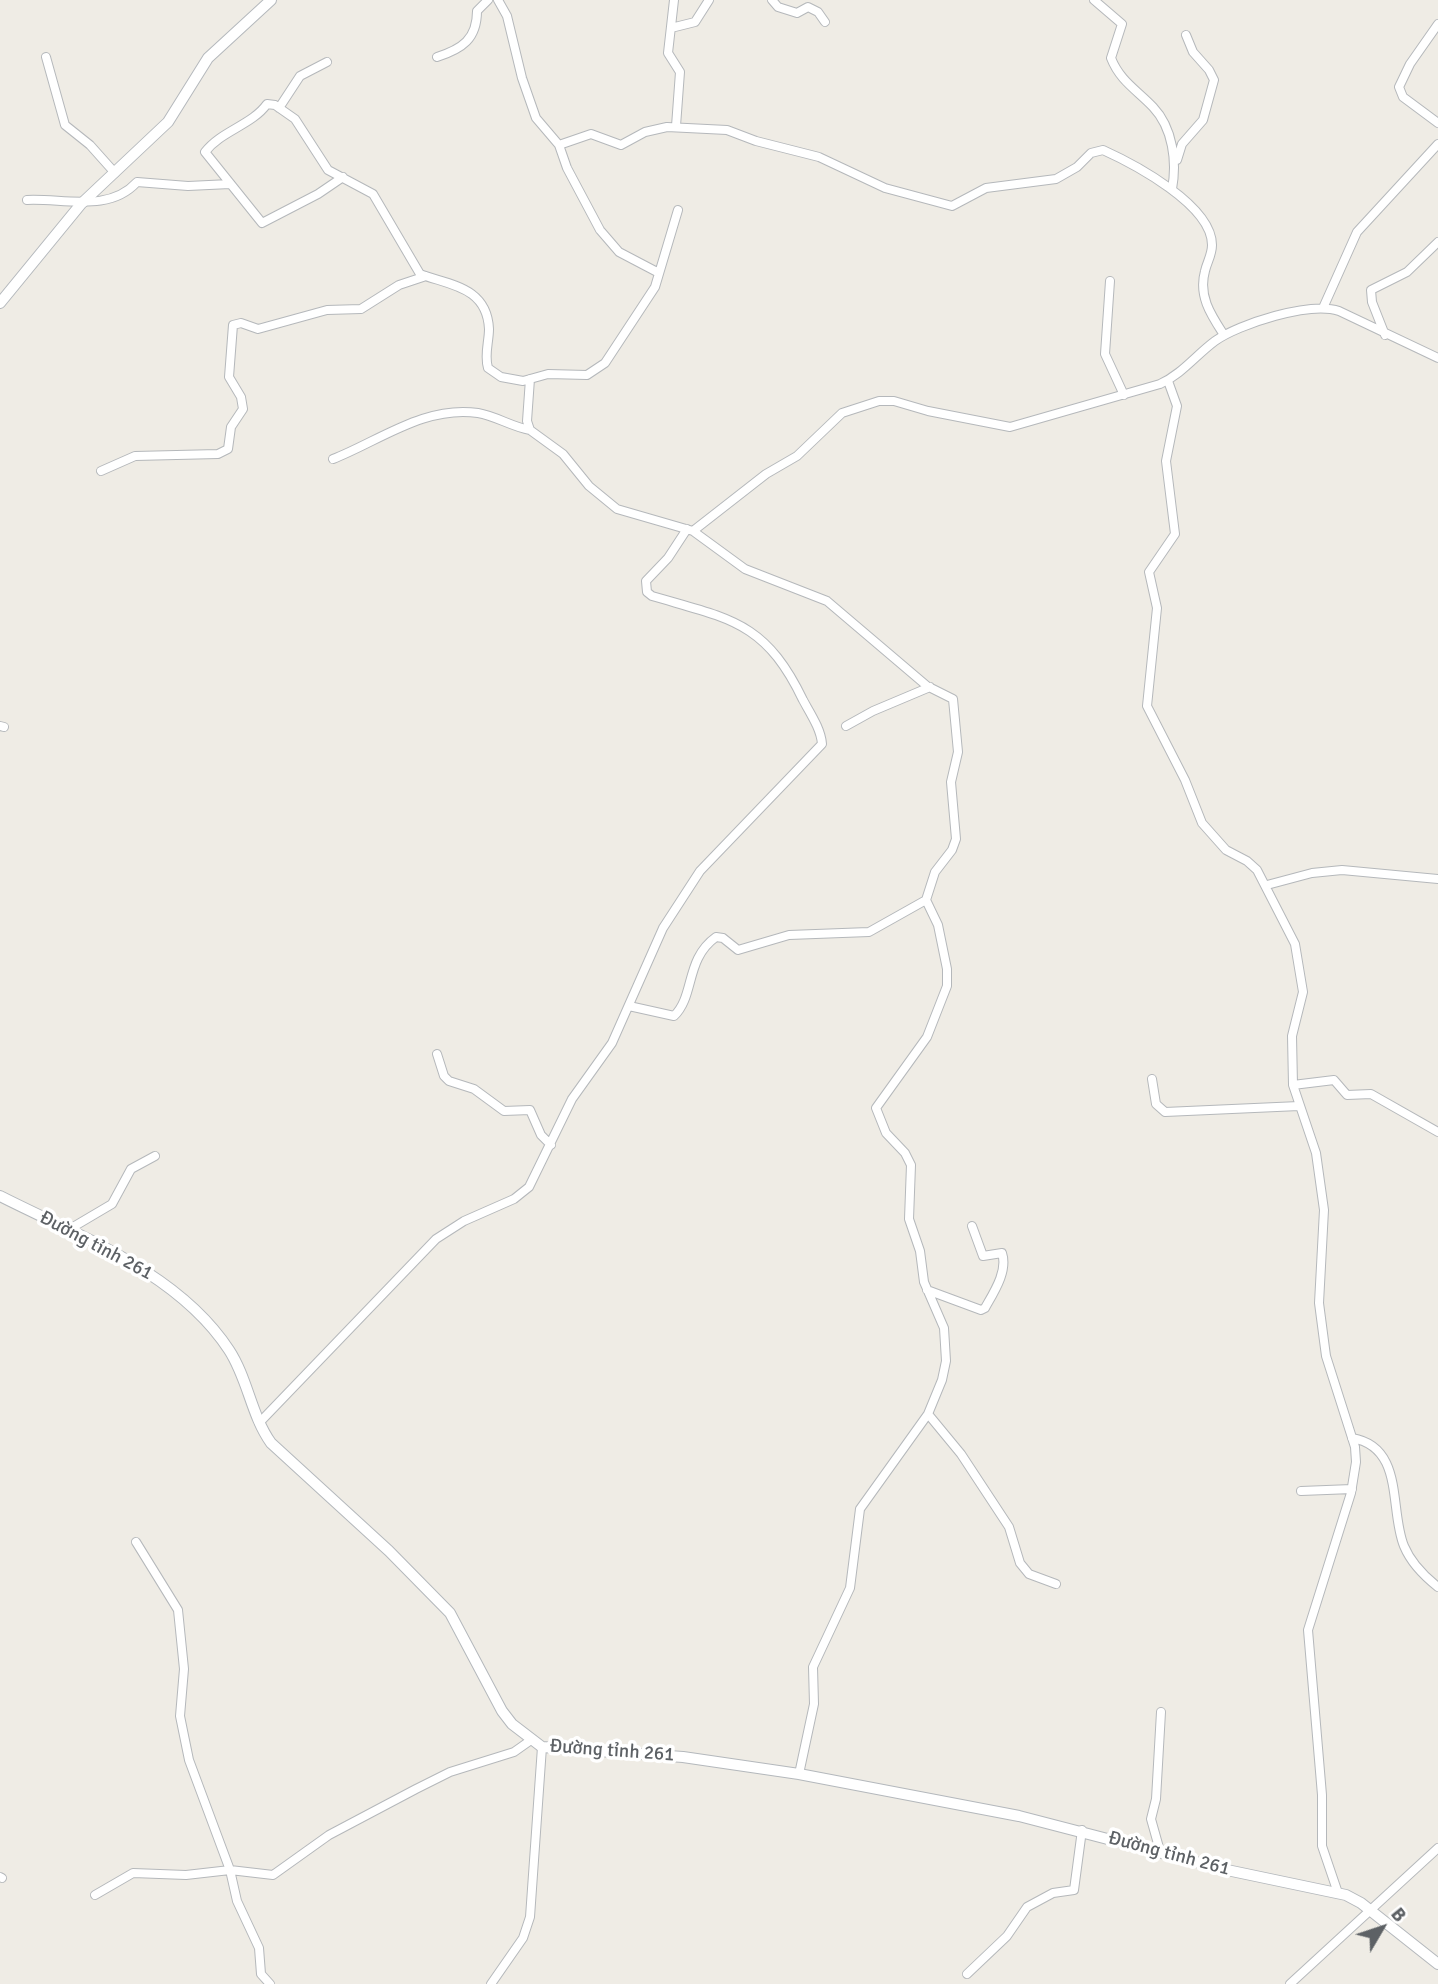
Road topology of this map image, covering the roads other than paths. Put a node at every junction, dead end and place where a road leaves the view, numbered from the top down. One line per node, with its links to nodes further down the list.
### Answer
1 (271, 0): 21 (main road)
2 (488, 0): 13 (street)
3 (498, 0): 19 (street)
4 (674, 0): 10 (street)
5 (709, 0): 10 (street)
6 (772, 0): 8 (street)
7 (1094, 0): 20 (street)
8 (825, 22)
9 (1438, 24): 16 (street)
10 (671, 28): 17 (street)
11 (1186, 35): 20 (street)
12 (46, 57): 21 (street)
13 (436, 57)
14 (327, 62): 15 (street)
15 (279, 108): 22 (street); 23 (street)
16 (1438, 123)
17 (676, 126): 19 (street); 24 (street)
18 (1438, 144): 33 (street)
19 (559, 145): 29 (street)
20 (1176, 167): 24 (street)
21 (115, 173): 26 (main road)
22 (343, 177): 23 (street); 30 (street)
23 (230, 184): 26 (street)
24 (1172, 189): 34 (street)
25 (27, 200): 26 (street)
26 (81, 204): 32 (main road)
27 (678, 210): 29 (street)
28 (1438, 242): 35 (street)
29 (659, 273): 37 (street)
30 (426, 276): 37 (street); 42 (street)
31 (1110, 281): 39 (street)
32 (0, 303)
33 (1324, 308): 34 (street); 35 (street)
34 (1224, 335): 38 (street)
35 (1385, 335): 36 (street)
36 (1438, 358)
37 (530, 380): 40 (street)
38 (1168, 381): 39 (street); 47 (street)
39 (1124, 395): 43 (street)
40 (530, 430): 41 (street); 43 (street)
41 (333, 458)
42 (102, 471)
43 (690, 530): 44 (street); 49 (street)
44 (930, 687): 45 (street); 48 (street)
45 (846, 726)
46 (1438, 879): 47 (street)
47 (1266, 885): 52 (street)
48 (926, 900): 49 (street); 60 (street)
49 (629, 1006): 55 (street)
50 (437, 1054): 55 (street)
51 (1152, 1079): 53 (street)
52 (1293, 1085): 53 (street); 54 (street)
53 (1299, 1106): 63 (street)
54 (1438, 1132)
55 (551, 1145): 62 (street)
56 (155, 1156): 59 (street)
57 (0, 1196): 59 (main road, Đường tỉnh 261)
58 (972, 1226): 60 (street)
59 (68, 1230): 62 (main road, Đường tỉnh 261)
60 (927, 1290): 61 (street)
61 (928, 1414): 67 (street); 72 (street)
62 (259, 1423): 70 (main road, Đường tỉnh 261)
63 (1352, 1438): 64 (street); 68 (street)
64 (1352, 1489): 65 (street); 77 (street)
65 (1301, 1491)
66 (136, 1542): 76 (street)
67 (1056, 1584)
68 (1438, 1587)
69 (1161, 1712): 75 (street)
70 (531, 1740): 71 (main road, Đường tỉnh 261); 76 (street)
71 (542, 1747): 72 (main road, Đường tỉnh 261); 83 (street)
72 (799, 1774): 73 (main road, Đường tỉnh 261)
73 (1082, 1830): 75 (main road, Đường tỉnh 261); 81 (street)
74 (1438, 1848): 79 (street)
75 (1160, 1851): 77 (main road, Đường tỉnh 261)
76 (230, 1870): 78 (street); 82 (street)
77 (1338, 1893): 79 (main road, Đường tỉnh 261)
78 (95, 1895)
79 (1372, 1911): 80 (main road, Đường tỉnh 261); 84 (street)
80 (1438, 1964)
81 (967, 1974)
82 (270, 1984)
83 (491, 1984)
84 (1290, 1984)

